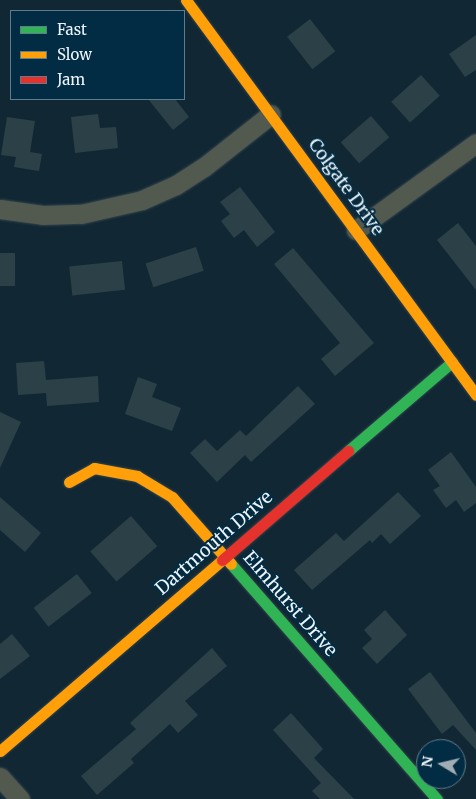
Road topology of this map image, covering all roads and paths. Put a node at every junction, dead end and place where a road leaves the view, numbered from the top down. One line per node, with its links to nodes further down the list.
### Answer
1 (186, 0): 2 (street, Colgate Drive)
2 (271, 114): 4 (street); 5 (street, Colgate Drive)
3 (476, 143): 5 (street)
4 (0, 209)
5 (356, 230): 6 (street, Colgate Drive)
6 (452, 362): 7 (street, Colgate Drive); 9 (street, Dartmouth Drive)
7 (476, 395)
8 (69, 482): 9 (street, Elmhurst Drive)
9 (226, 557): 10 (street, Dartmouth Drive); 13 (street, Elmhurst Drive)
10 (0, 751)
11 (0, 777): 12 (street)
12 (20, 799)
13 (437, 799)

